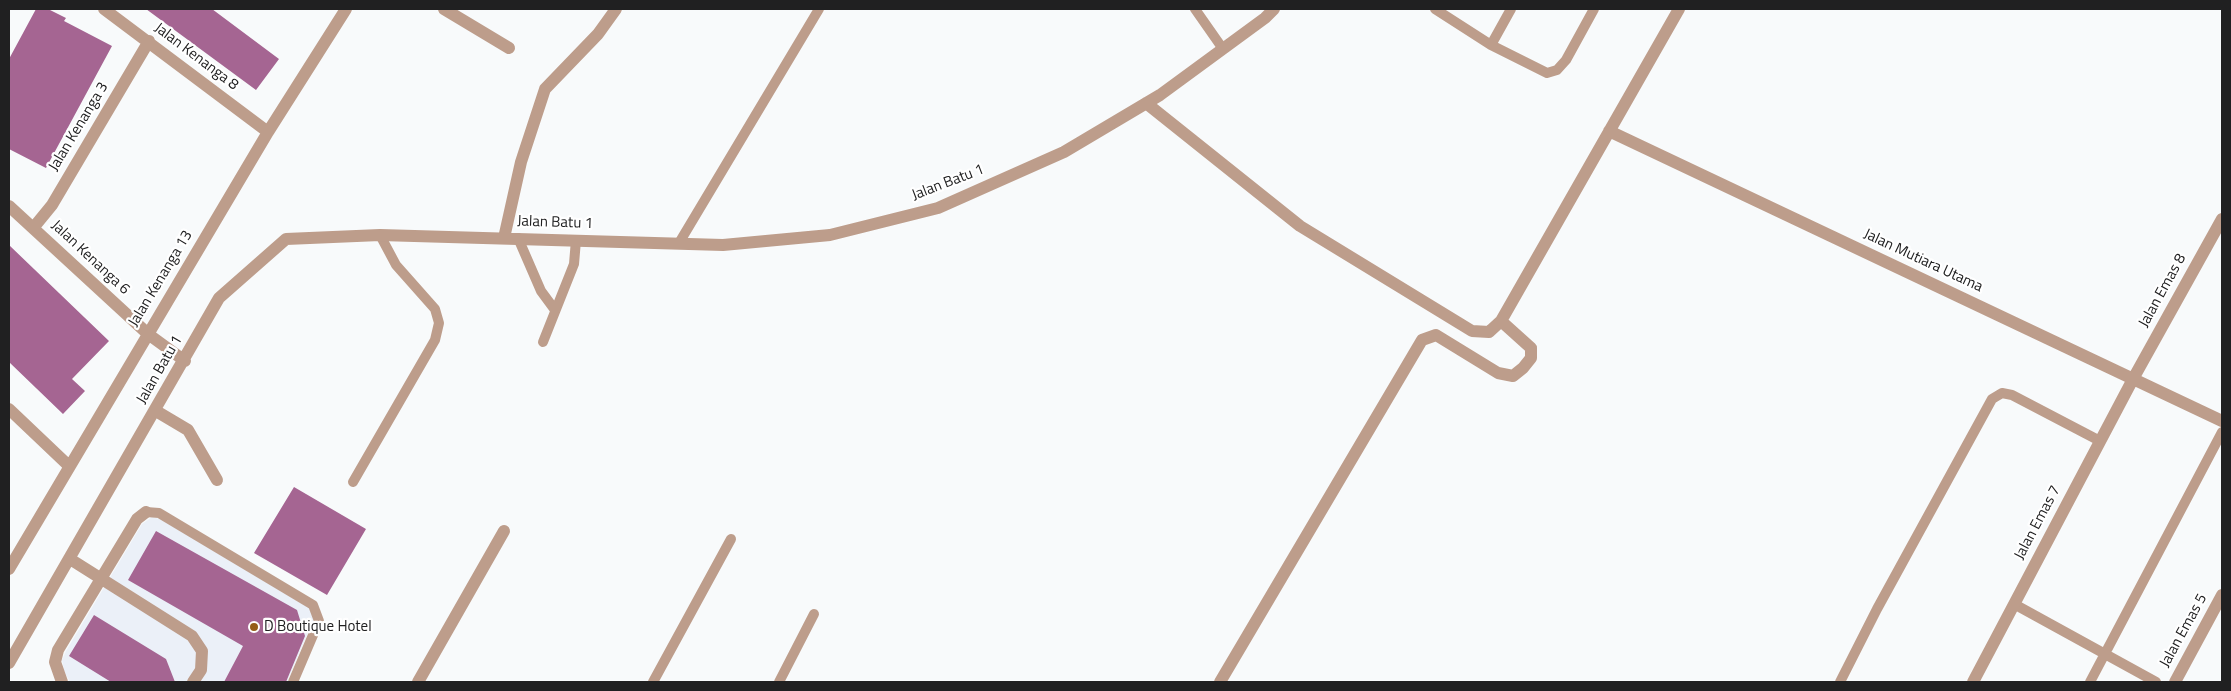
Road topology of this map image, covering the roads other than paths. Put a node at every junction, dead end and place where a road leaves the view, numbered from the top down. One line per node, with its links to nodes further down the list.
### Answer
1 (104, 9): 12 (street, Jalan Kenanga 8)
2 (444, 9): 14 (street)
3 (616, 9): 23 (street)
4 (819, 9): 26 (lane)
5 (1195, 9): 15 (lane)
6 (1274, 9): 15 (street, Jalan Batu 1)
7 (1435, 9): 13 (lane)
8 (1511, 9): 13 (lane)
9 (1594, 9): 13 (lane)
10 (1678, 9): 17 (street)
11 (344, 10): 18 (street, Jalan Kenanga 13)
12 (149, 42): 18 (street, Jalan Kenanga 8); 21 (street, Jalan Kenanga 3)
13 (1491, 45)
14 (509, 48)
15 (1223, 49): 16 (street, Jalan Batu 1)
16 (1146, 103): 26 (street, Jalan Batu 1); 28 (street)
17 (1609, 131): 28 (street); 32 (street, Jalan Mutiara Utama)
18 (268, 132): 29 (street, Jalan Kenanga 13)
19 (9, 206): 21 (street, Jalan Kenanga 6)
20 (2222, 219): 32 (street, Jalan Emas 8)
21 (34, 227): 29 (street, Jalan Kenanga 6)
22 (380, 235): 23 (street, Jalan Batu 1); 31 (street, Jalan Batu 1); 40 (lane)
23 (504, 238): 24 (street, Jalan Batu 1)
24 (518, 238): 25 (street, Jalan Batu 1); 27 (lane)
25 (576, 240): 26 (street, Jalan Batu 1); 27 (lane)
26 (679, 243)
27 (556, 310): 30 (lane)
28 (1501, 320): 58 (street)
29 (148, 334): 31 (street, Jalan Kenanga 6); 38 (street, Jalan Kenanga 13)
30 (543, 342)
31 (185, 361): 34 (street, Jalan Batu 1)
32 (2132, 379): 35 (street, Jalan Mutiara Utama); 37 (street, Jalan Emas 7)
33 (9, 410): 38 (street)
34 (156, 411): 39 (street); 44 (street, Jalan Batu 1)
35 (2222, 421)
36 (2222, 432): 50 (lane)
37 (2100, 441): 48 (street, Jalan Emas 7); 59 (lane)
38 (68, 466): 45 (street, Jalan Kenanga 13)
39 (217, 480)
40 (353, 482)
41 (146, 512): 46 (street); 54 (lane)
42 (504, 531): 55 (street)
43 (731, 539): 56 (lane)
44 (70, 559): 46 (street); 51 (street, Jalan Batu 1)
45 (9, 569)
46 (102, 580): 52 (street); 53 (street)
47 (2222, 595): 63 (street, Jalan Emas 5)
48 (2014, 604): 50 (lane); 60 (street, Jalan Emas 7)
49 (814, 614): 57 (lane)
50 (2104, 654): 61 (lane); 62 (lane)
51 (9, 663)
52 (62, 682)
53 (193, 682)
54 (293, 682)
55 (418, 682)
56 (653, 682)
57 (779, 682)
58 (1220, 682)
59 (1840, 682)
60 (1972, 682)
61 (2090, 682)
62 (2156, 682)
63 (2175, 682)

